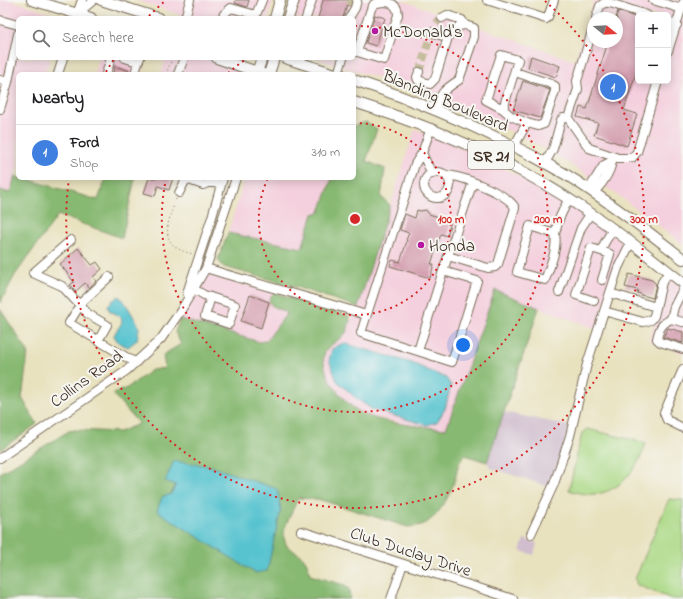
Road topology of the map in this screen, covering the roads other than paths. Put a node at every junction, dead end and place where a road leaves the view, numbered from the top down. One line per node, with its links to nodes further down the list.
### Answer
1 (32, 0): 20 (main road)
2 (82, 0): 20 (street)
3 (94, 0): 20 (street)
4 (101, 0): 21 (main road)
5 (190, 0): 22 (street)
6 (262, 0): 15 (street)
7 (280, 0): 24 (main road)
8 (294, 0): 25 (main road)
9 (312, 0): 26 (street)
10 (357, 0): 28 (street)
11 (487, 0): 12 (street)
12 (554, 0)
13 (653, 0): 17 (street)
14 (371, 2): 38 (street); 38 (street)
15 (235, 4): 23 (street); 23 (street)
16 (350, 6): 27 (street)
17 (682, 6): 33 (street)
18 (598, 12): 19 (street)
19 (637, 12)
20 (76, 16)
21 (152, 16)
22 (186, 16)
23 (223, 16)
24 (276, 16)
25 (289, 16)
26 (307, 16)
27 (348, 16)
28 (349, 16)
29 (0, 20): 31 (street)
30 (671, 23): 33 (street)
31 (16, 24)
32 (465, 25): 34 (street); 34 (street); 65 (street)
33 (677, 25): 37 (street)
34 (449, 34): 57 (street)
35 (16, 41): 59 (street)
36 (587, 48): 66 (street)
37 (669, 48)
38 (356, 51)
39 (62, 60): 48 (street)
40 (110, 60): 49 (street)
41 (139, 60): 50 (street)
42 (183, 60): 51 (street)
43 (222, 60): 52 (main road)
44 (262, 60): 53 (main road)
45 (273, 60): 54 (main road)
46 (291, 60): 55 (main road)
47 (342, 60): 56 (street)
48 (59, 72)
49 (107, 72)
50 (136, 72)
51 (179, 72)
52 (256, 72)
53 (259, 72)
54 (270, 72)
55 (329, 72)
56 (339, 72)
57 (419, 72)
58 (515, 72): 64 (street); 64 (street); 67 (street)
59 (4, 81): 63 (street)
60 (356, 81): 65 (main road, Blanding Boulevard / SR 21)
61 (657, 84): 71 (street)
62 (356, 103): 68 (main road, Blanding Boulevard / SR 21)
63 (0, 109)
64 (503, 109): 67 (street)
65 (436, 110): 68 (main road); 69 (main road, Blanding Boulevard / SR 21)
66 (568, 118): 71 (street); 72 (street)
67 (527, 123): 69 (street)
68 (430, 128): 70 (street); 83 (main road, Blanding Boulevard / SR 21)
69 (514, 146): 72 (main road, Blanding Boulevard / SR 21)
70 (422, 153): 73 (street); 108 (street)
71 (613, 158): 81 (street)
72 (545, 163): 81 (main road, Blanding Boulevard / SR 21)
73 (432, 174): 74 (street); 74 (street)
74 (445, 175): 80 (street)
75 (186, 180): 82 (street)
76 (189, 180): 77 (street)
77 (208, 180): 79 (street)
78 (235, 180): 92 (street, Collins Road)
79 (222, 182): 107 (street, Collins Road)
80 (473, 182): 90 (street); 90 (street)
81 (592, 192): 84 (main road); 91 (main road, Blanding Boulevard / SR 21)
82 (179, 193)
83 (569, 198): 84 (main road, Blanding Boulevard / SR 21); 86 (street)
84 (586, 210): 85 (main road, Blanding Boulevard / SR 21); 100 (street)
85 (613, 229): 88 (main road, Blanding Boulevard / SR 21); 89 (street)
86 (555, 234): 86 (street)
87 (71, 240): 104 (street)
88 (630, 242): 94 (main road, Blanding Boulevard / SR 21); 101 (street)
89 (601, 251): 96 (street); 103 (street)
90 (448, 256): 93 (street)
91 (683, 259)
92 (206, 268): 98 (street, Collins Road); 108 (street)
93 (443, 271): 113 (street); 113 (street)
94 (669, 272): 97 (main road, Blanding Boulevard / SR 21); 105 (street)
95 (109, 277): 104 (street)
96 (602, 280)
97 (683, 283)
98 (194, 289): 102 (street); 107 (street, Collins Road)
99 (683, 289): 109 (street)
100 (559, 292)
101 (610, 293): 105 (street); 106 (street)
102 (211, 297)
103 (594, 300)
104 (80, 305): 111 (street); 111 (street)
105 (656, 307): 106 (street)
106 (604, 311): 119 (street)
107 (180, 312): 114 (street, Collins Road)
108 (366, 316): 113 (street)
109 (671, 319): 110 (street); 112 (street)
110 (683, 322)
111 (98, 341): 114 (street)
112 (683, 350)
113 (418, 351)
114 (136, 363): 117 (street, Collins Road)
115 (683, 369): 116 (street)
116 (683, 428)
117 (0, 458)
118 (301, 531): 120 (street, Club Duclay Drive)
119 (531, 534)
120 (403, 564): 121 (street); 122 (street, Club Duclay Drive)
121 (391, 599)
122 (513, 599)

